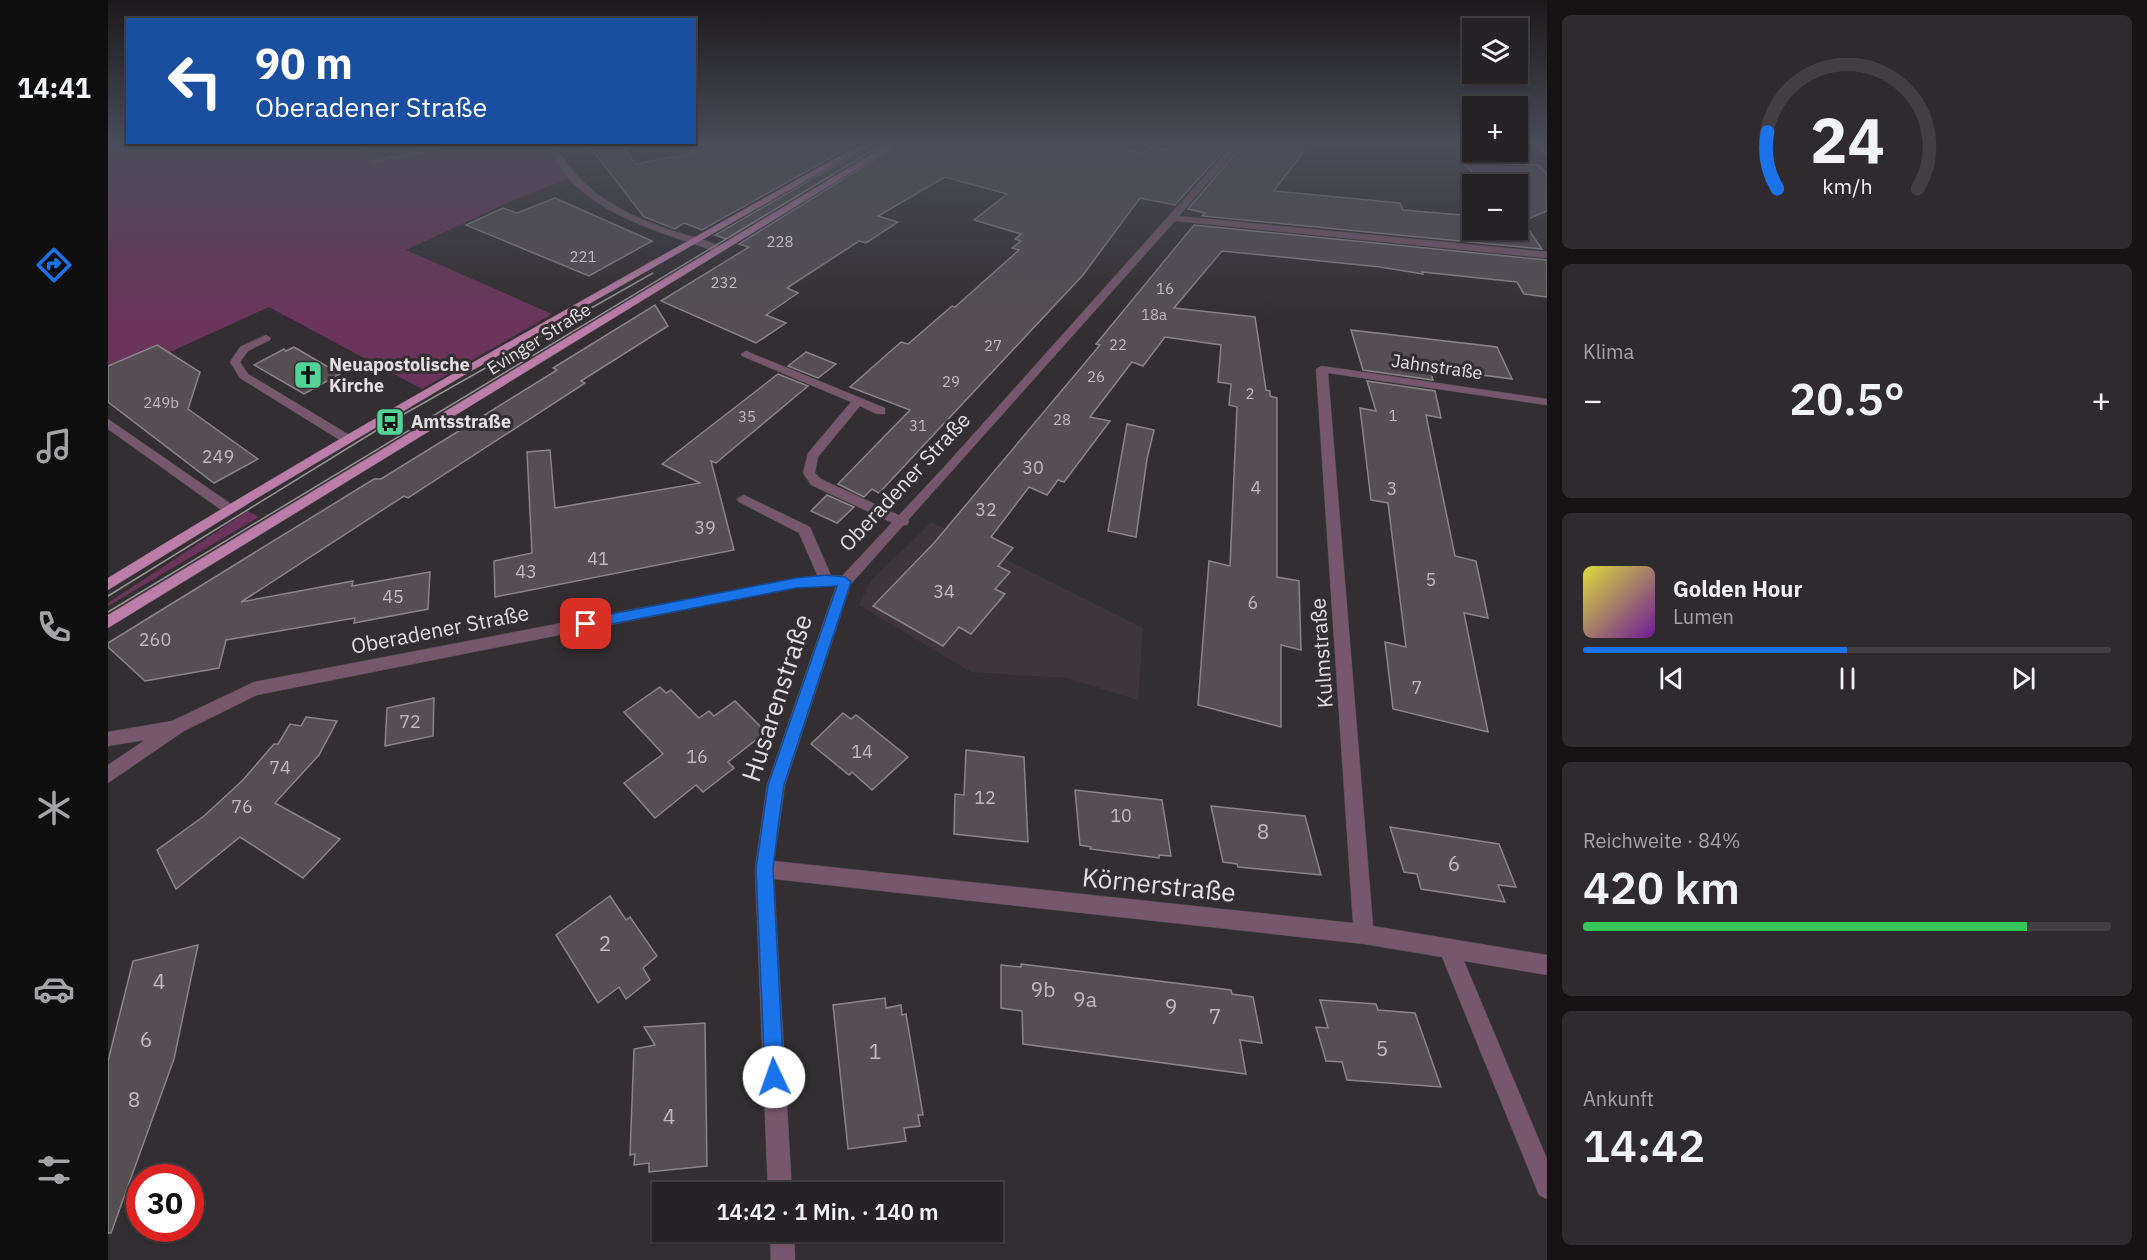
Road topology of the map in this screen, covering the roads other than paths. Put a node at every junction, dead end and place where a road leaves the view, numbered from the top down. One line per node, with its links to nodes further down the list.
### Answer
1 (602, 201): 6 (street)
2 (767, 201): 6 (main road, Evinger Straße)
3 (801, 201): 7 (main road, Evinger Straße)
4 (1188, 201): 5 (street, Oberadener Straße)
5 (1173, 218): 8 (street); 19 (street, Oberadener Straße)
6 (697, 241): 7 (street); 16 (main road, Evinger Straße)
7 (720, 250): 22 (main road, Evinger Straße)
8 (1547, 255)
9 (266, 338): 16 (street)
10 (746, 354): 12 (street)
11 (1322, 369): 13 (street, Jahnstraße); 27 (street, Kulmstraße)
12 (858, 401): 14 (street); 19 (street)
13 (1547, 402)
14 (881, 411)
15 (108, 423): 18 (street)
16 (347, 440): 18 (main road, Evinger Straße)
17 (744, 500): 20 (street)
18 (230, 509): 21 (main road, Evinger Straße)
19 (902, 522): 20 (street, Oberadener Straße)
20 (836, 581): 23 (street, Oberadener Straße); 26 (street, Husarenstraße)
21 (108, 585)
22 (108, 622)
23 (178, 726): 24 (street, Oberadener Straße); 25 (street, Oberadener Straße)
24 (108, 740)
25 (108, 776)
26 (764, 869): 27 (street, Körnerstraße); 30 (street, Husarenstraße)
27 (1364, 934): 28 (street, Körnerstraße)
28 (1448, 947): 29 (street, Körnerstraße); 31 (street)
29 (1547, 965)
30 (780, 1182)
31 (1547, 1187)
32 (782, 1242): 33 (street)
33 (783, 1260)

